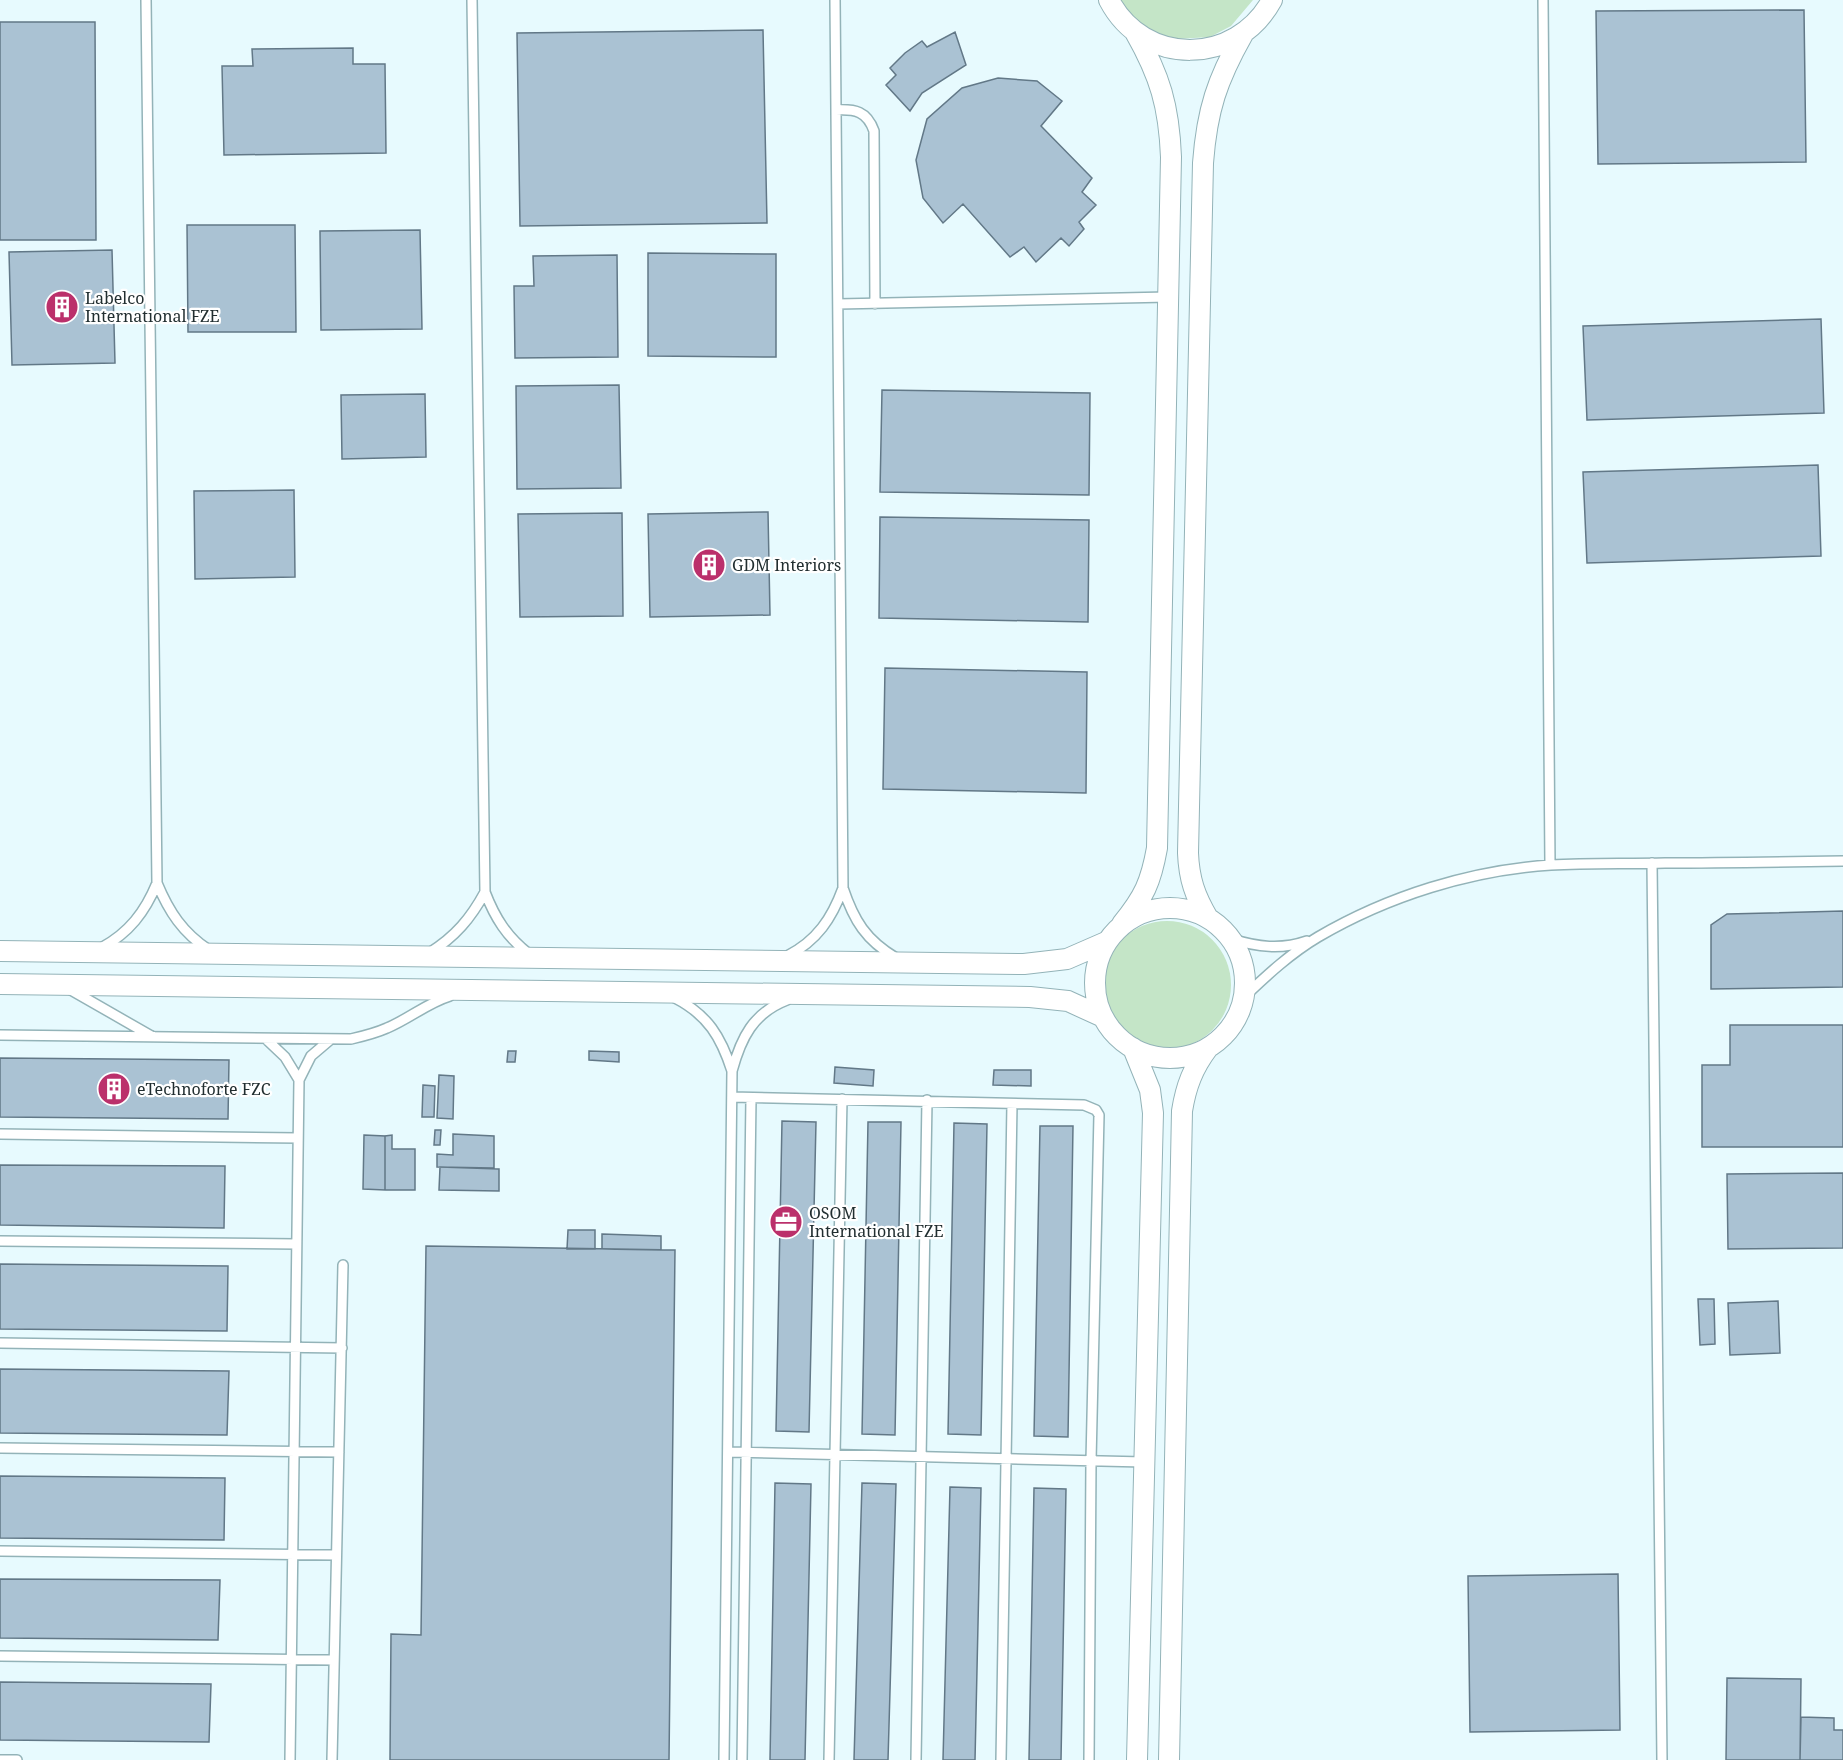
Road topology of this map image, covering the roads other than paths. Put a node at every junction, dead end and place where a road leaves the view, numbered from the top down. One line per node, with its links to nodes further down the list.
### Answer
1 (146, 0): 17 (lane)
2 (472, 0): 19 (lane)
3 (835, 0): 10 (lane)
4 (1282, 0): 7 (lane)
5 (1543, 0): 16 (lane)
6 (1108, 4): 8 (street)
7 (1269, 6): 9 (street)
8 (1135, 32): 9 (street); 11 (street)
9 (1243, 34): 20 (street)
10 (836, 110): 12 (lane); 13 (lane)
11 (1168, 297): 13 (lane); 21 (street)
12 (837, 304): 13 (lane); 18 (lane)
13 (875, 304)
14 (1843, 861): 15 (lane)
15 (1653, 863): 16 (lane); 88 (lane)
16 (1550, 865): 22 (lane)
17 (157, 884): 26 (lane); 27 (lane)
18 (843, 888): 30 (lane); 31 (lane)
19 (485, 892): 28 (lane); 29 (lane)
20 (1208, 918): 21 (street); 23 (street)
21 (1122, 924): 24 (street)
22 (1318, 937): 23 (lane); 37 (lane)
23 (1232, 939): 37 (street)
24 (1106, 942): 31 (street); 38 (street)
25 (0, 951): 26 (street)
26 (92, 952): 27 (street)
27 (214, 954): 28 (street)
28 (425, 956): 29 (street)
29 (533, 957): 30 (street)
30 (778, 960): 31 (street)
31 (902, 962)
32 (0, 984): 33 (street)
33 (64, 985): 34 (street); 40 (lane)
34 (468, 990): 35 (street); 42 (lane)
35 (665, 992): 36 (street); 45 (lane)
36 (802, 994): 38 (street); 45 (lane)
37 (1244, 997): 44 (street)
38 (1103, 1017): 43 (street)
39 (0, 1035): 40 (lane)
40 (154, 1037): 41 (lane)
41 (266, 1039): 42 (lane); 46 (lane)
42 (332, 1040): 46 (lane)
43 (1133, 1047): 44 (street); 69 (street)
44 (1208, 1048): 87 (street)
45 (732, 1071): 47 (lane)
46 (298, 1080): 53 (lane)
47 (732, 1097): 48 (lane); 63 (lane)
48 (751, 1098): 49 (lane); 64 (lane)
49 (842, 1099): 50 (lane); 65 (lane)
50 (927, 1100): 51 (lane); 66 (lane)
51 (1012, 1104): 67 (lane); 68 (lane)
52 (0, 1134): 53 (lane)
53 (298, 1138): 55 (lane)
54 (0, 1241): 55 (lane)
55 (296, 1244): 58 (lane)
56 (343, 1265): 59 (lane)
57 (0, 1343): 58 (lane)
58 (295, 1347): 59 (lane); 61 (lane)
59 (342, 1348): 62 (lane)
60 (0, 1448): 61 (lane)
61 (294, 1452): 62 (lane); 71 (lane)
62 (339, 1452): 72 (lane)
63 (728, 1452): 64 (lane); 80 (lane)
64 (746, 1453): 65 (lane); 81 (lane)
65 (835, 1455): 66 (lane); 82 (lane)
66 (921, 1457): 67 (lane); 83 (lane)
67 (1006, 1459): 68 (lane); 84 (lane)
68 (1090, 1461): 69 (lane); 85 (lane)
69 (1144, 1462): 86 (street)
70 (0, 1551): 71 (lane)
71 (292, 1555): 72 (lane); 74 (lane)
72 (336, 1555): 75 (lane)
73 (0, 1656): 74 (lane)
74 (291, 1660): 75 (lane); 78 (lane)
75 (334, 1660): 79 (lane)
76 (0, 1760): 77 (lane)
77 (17, 1760)
78 (290, 1760)
79 (332, 1760)
80 (724, 1760)
81 (742, 1760)
82 (829, 1760)
83 (916, 1760)
84 (1001, 1760)
85 (1089, 1760)
86 (1137, 1760)
87 (1169, 1760)
88 (1662, 1760)

